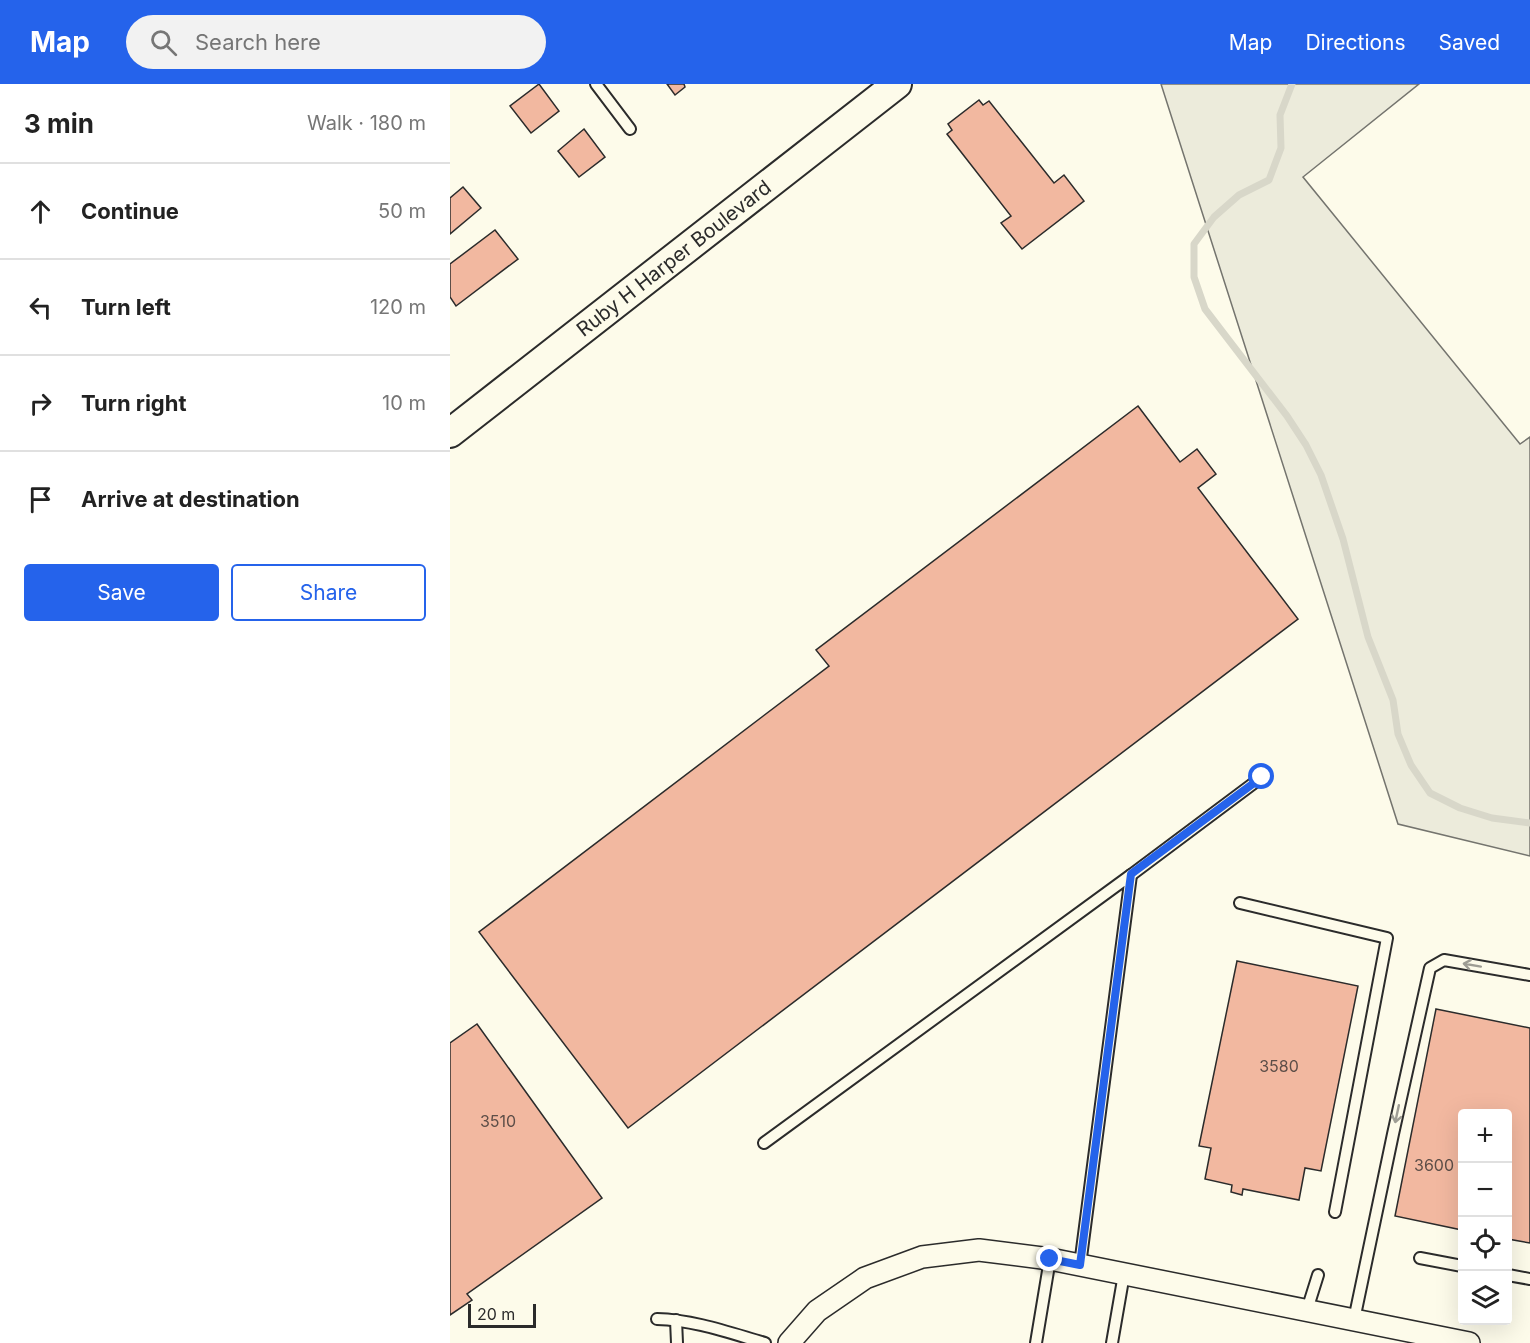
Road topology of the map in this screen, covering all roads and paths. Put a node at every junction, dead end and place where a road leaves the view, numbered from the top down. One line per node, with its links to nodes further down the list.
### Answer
1 (596, 84): 3 (lane)
2 (897, 84): 4 (street, Ruby H Harper Boulevard)
3 (630, 129)
4 (450, 433)
5 (1262, 777): 6 (lane)
6 (1131, 874): 9 (lane); 13 (lane)
7 (1240, 903): 10 (lane)
8 (1530, 975): 22 (lane, one-way to 22)
9 (764, 1143)
10 (1335, 1212)
11 (1420, 1258): 14 (lane)
12 (1050, 1259): 13 (street); 26 (street); 27 (lane)
13 (1080, 1265): 15 (street)
14 (1458, 1265)
15 (1124, 1274): 19 (street); 28 (lane)
16 (1318, 1275): 19 (lane)
17 (1512, 1276): 18 (lane)
18 (1530, 1279)
19 (1307, 1310): 22 (street)
20 (657, 1319): 21 (lane)
21 (676, 1320): 24 (lane); 25 (lane)
22 (1354, 1320): 23 (street)
23 (1462, 1342)
24 (677, 1343)
25 (765, 1343)
26 (789, 1343)
27 (1036, 1343)
28 (1112, 1343)

